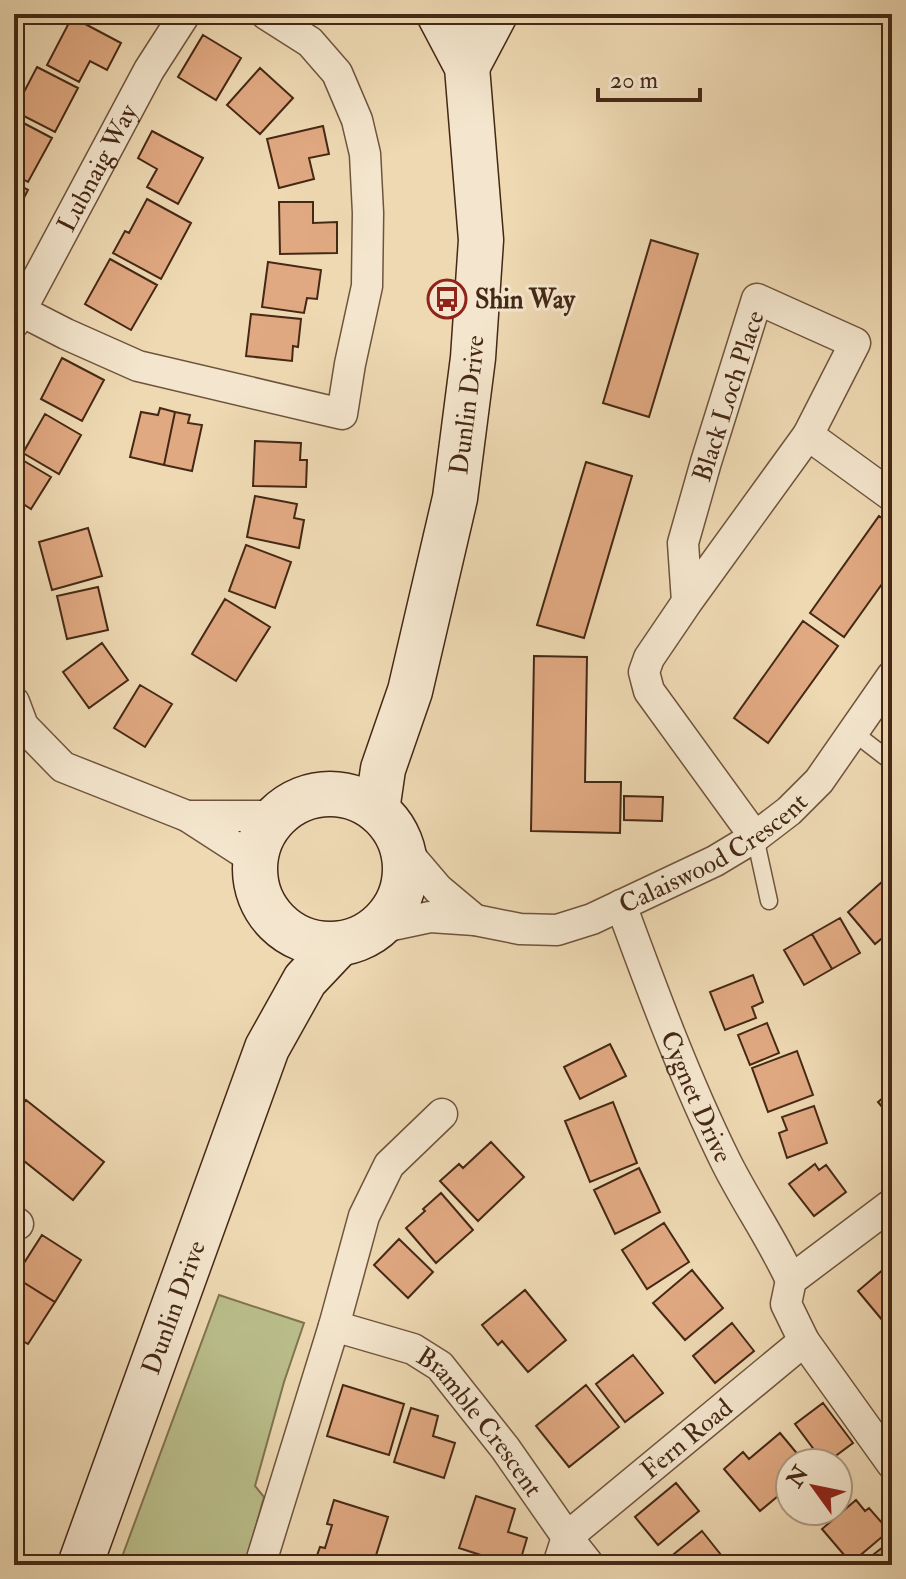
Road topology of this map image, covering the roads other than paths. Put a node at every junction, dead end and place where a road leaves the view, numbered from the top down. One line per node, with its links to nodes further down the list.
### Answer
1 (185, 14): 6 (street, Lubnaig Way)
2 (266, 14): 6 (street)
3 (439, 14): 5 (street, Dunlin Drive)
4 (495, 14): 5 (street)
5 (467, 67): 11 (street, Dunlin Drive)
6 (17, 317)
7 (808, 435): 8 (street); 9 (street, Black Loch Place); 9 (street, Black Loch Place)
8 (892, 496)
9 (687, 602): 19 (street, Black Loch Place)
10 (892, 676): 13 (street, Calaiswood Crescent)
11 (410, 691): 15 (street, Dunlin Drive); 16 (street, Dunlin Drive)
12 (14, 702): 17 (street)
13 (853, 732): 14 (lane); 19 (street, Calaiswood Crescent)
14 (892, 762)
15 (317, 794): 16 (street); 18 (street, Dunlin Drive)
16 (377, 810): 20 (street)
17 (187, 816): 18 (street); 21 (street)
18 (276, 816): 21 (street)
19 (755, 837): 22 (lane); 23 (street, Calaiswood Crescent)
20 (403, 848): 24 (street); 26 (street, Dunlin Drive)
21 (255, 860): 25 (street)
22 (769, 901)
23 (621, 905): 24 (street, Calaiswood Crescent); 30 (street, Cygnet Drive)
24 (475, 920): 26 (street, Calaiswood Crescent)
25 (279, 925): 26 (street); 27 (street, Dunlin Drive)
26 (358, 936): 27 (street, Dunlin Drive)
27 (267, 1048): 35 (street, Dunlin Drive)
28 (442, 1114): 31 (street)
29 (892, 1204): 30 (street)
30 (791, 1280): 32 (street)
31 (334, 1326): 34 (street, Bramble Crescent); 36 (street)
32 (804, 1341): 33 (street); 34 (street, Fern Road)
33 (892, 1464)
34 (563, 1551): 37 (street, Bramble Crescent)
35 (80, 1565)
36 (260, 1565)
37 (589, 1565)

